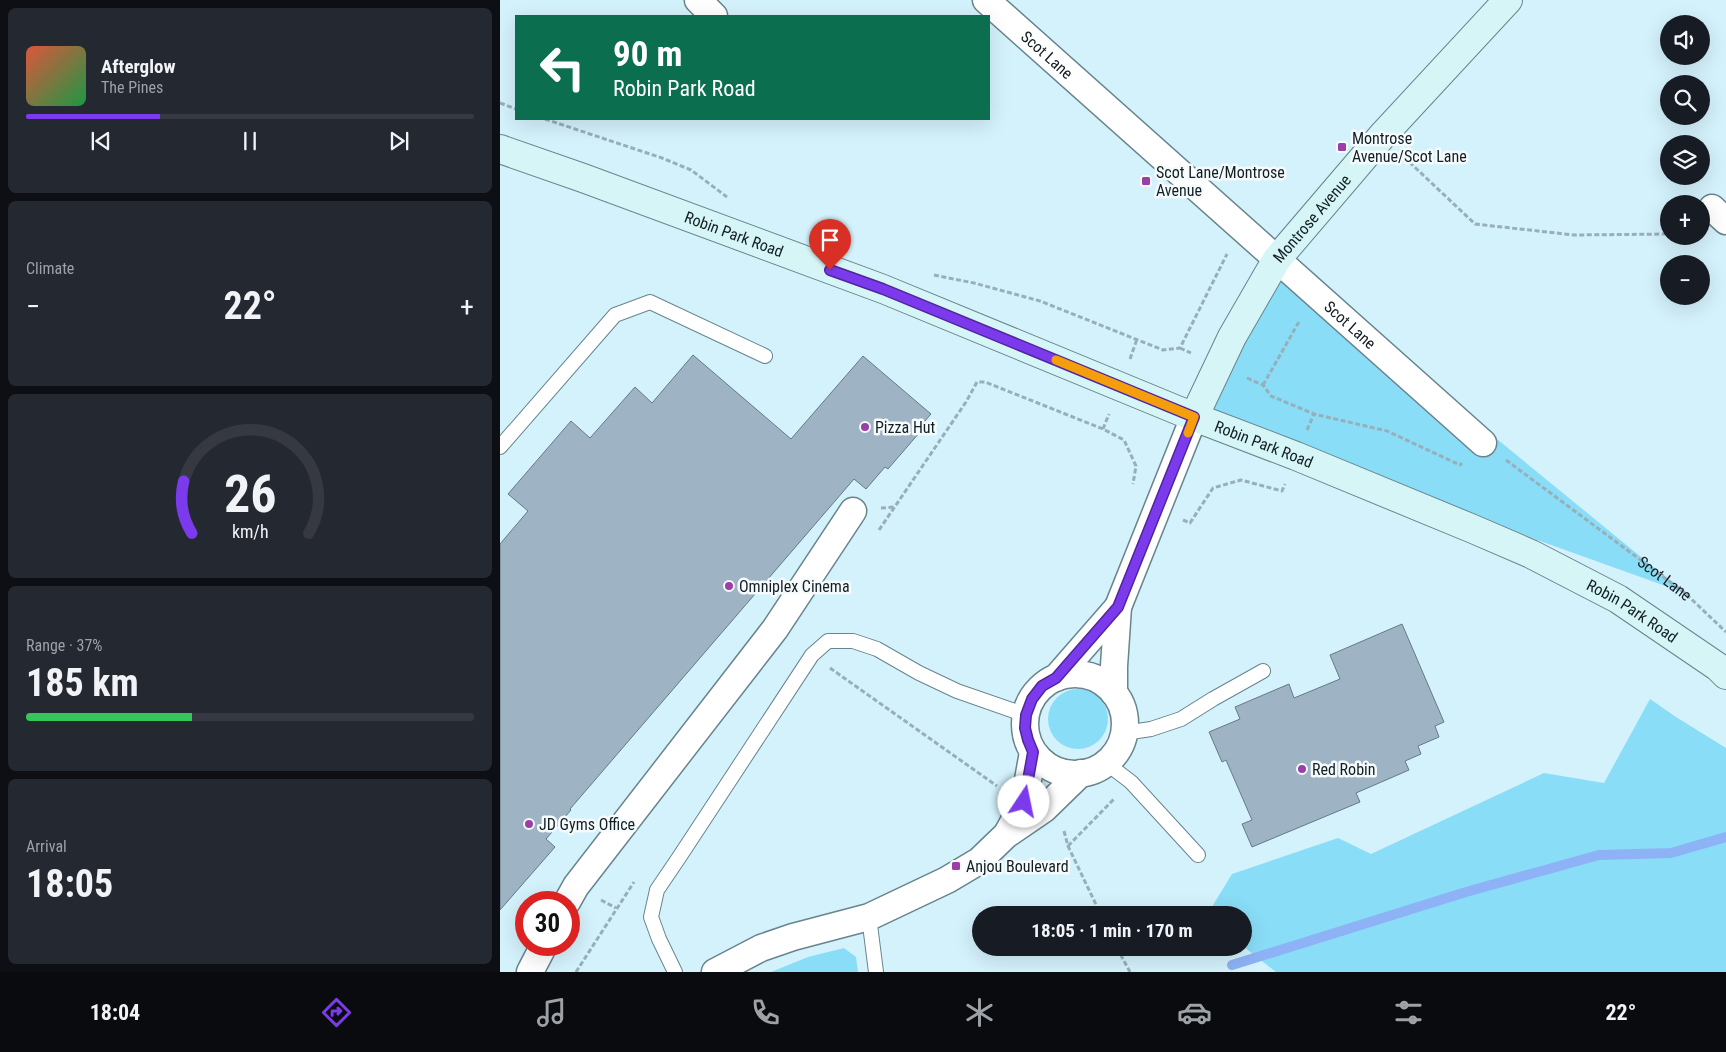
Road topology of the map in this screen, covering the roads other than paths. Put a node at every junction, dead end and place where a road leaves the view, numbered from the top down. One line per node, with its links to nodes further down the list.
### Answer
1 (698, 0): 4 (street)
2 (986, 0): 6 (street, Scot Lane)
3 (1508, 0): 6 (street, Montrose Avenue)
4 (713, 15)
5 (500, 149): 8 (street, Robin Park Road)
6 (1276, 259): 8 (street, Montrose Avenue); 9 (street, Scot Lane)
7 (765, 356): 10 (lane)
8 (1194, 417): 12 (street); 14 (street, Robin Park Road)
9 (1483, 443)
10 (500, 447)
11 (853, 511): 24 (street)
12 (1118, 607): 15 (street); 16 (street)
13 (1263, 671): 18 (lane)
14 (1726, 675)
15 (1056, 678): 16 (street); 17 (street)
16 (1114, 693): 18 (street)
17 (1026, 715): 19 (street); 28 (lane)
18 (1124, 732): 20 (street)
19 (1033, 752): 21 (street); 22 (street)
20 (1106, 763): 21 (street); 23 (lane)
21 (1082, 773): 22 (street)
22 (1034, 805): 25 (street)
23 (1198, 855)
24 (573, 891)
25 (869, 917): 29 (street); 30 (lane)
26 (538, 956): 27 (street)
27 (530, 972)
28 (675, 972)
29 (715, 972)
30 (876, 972)

